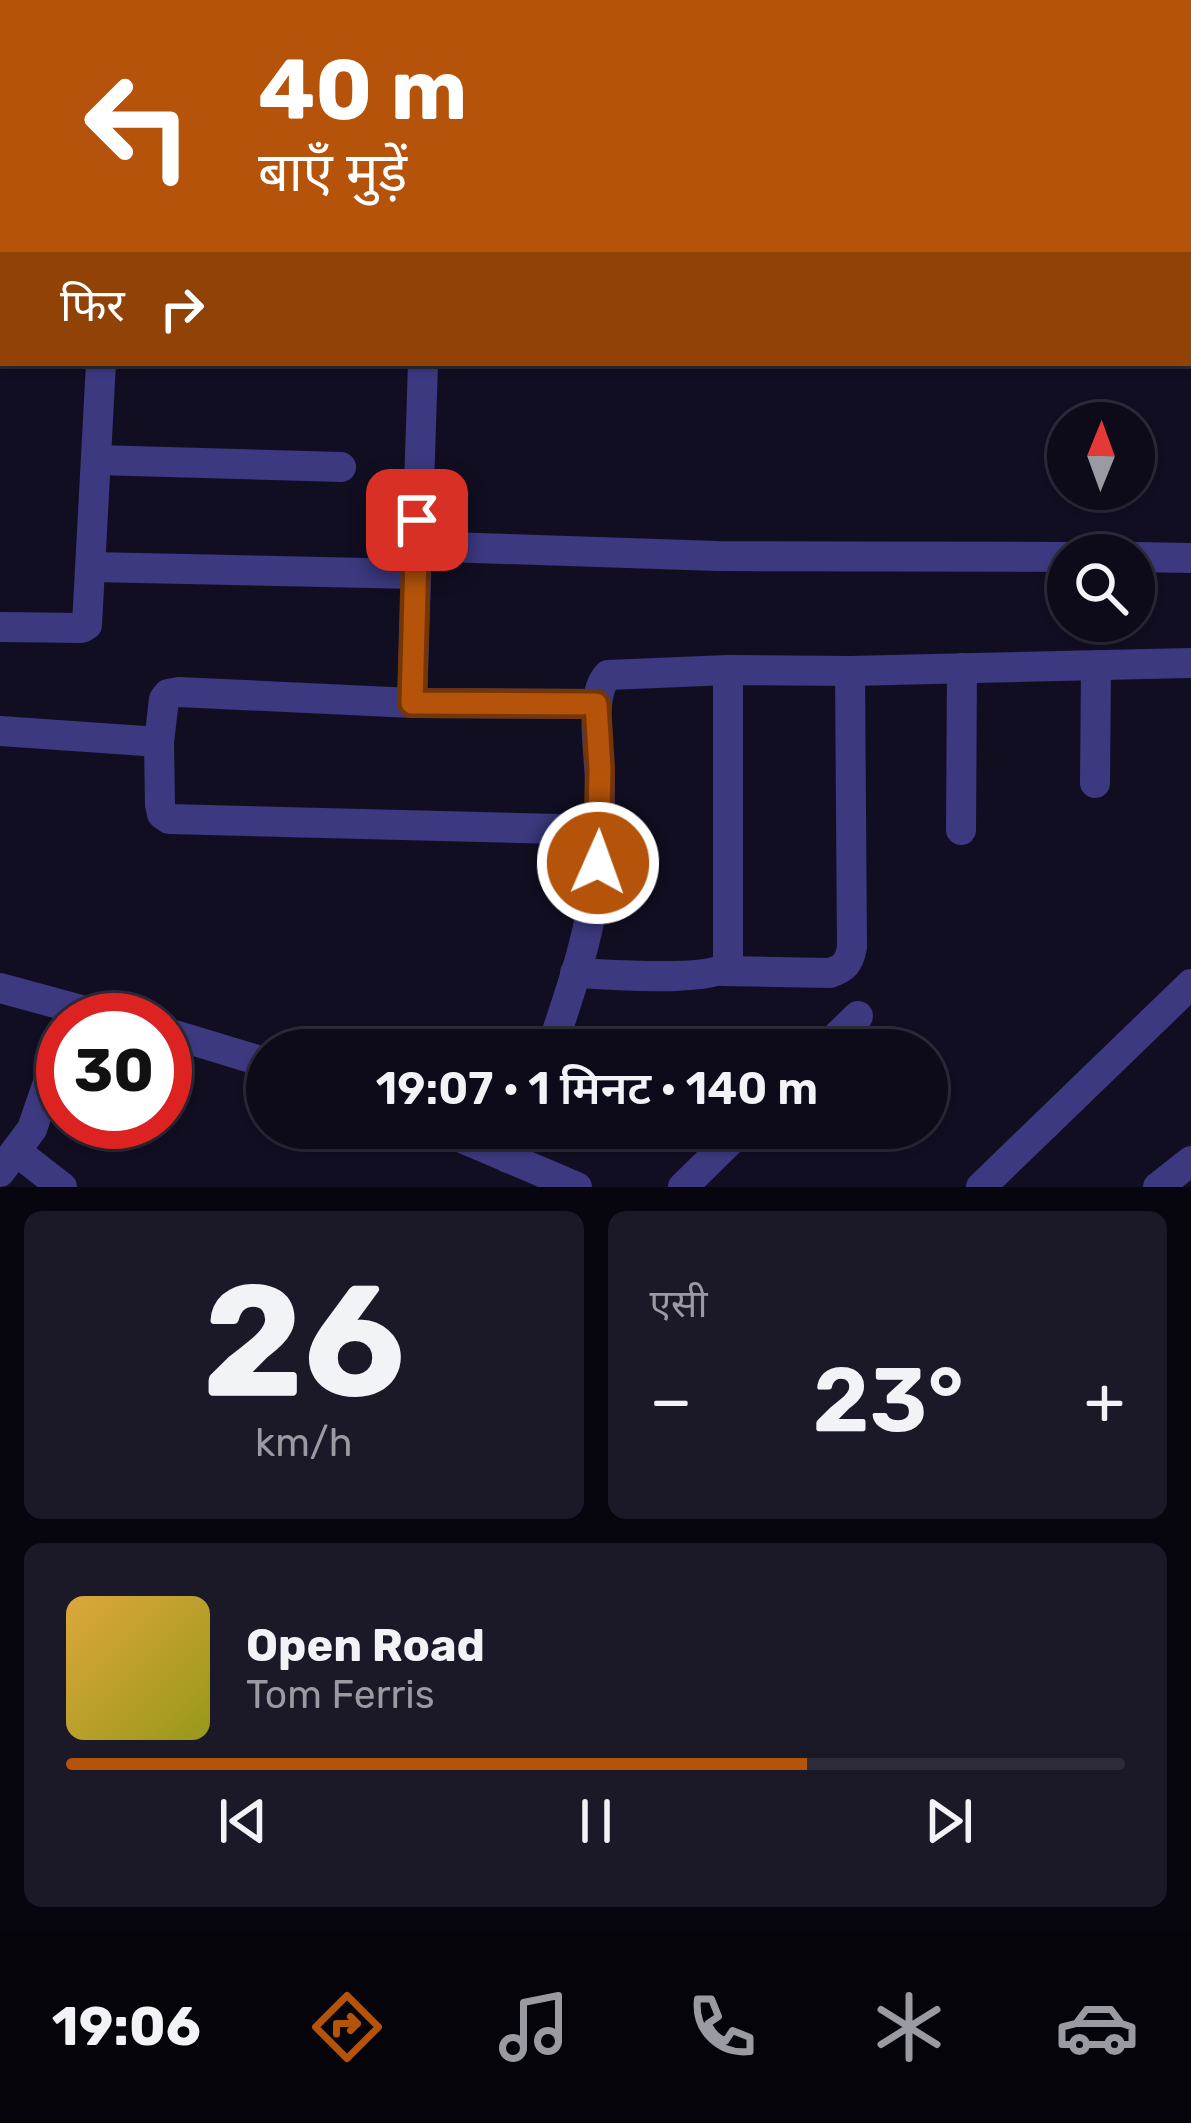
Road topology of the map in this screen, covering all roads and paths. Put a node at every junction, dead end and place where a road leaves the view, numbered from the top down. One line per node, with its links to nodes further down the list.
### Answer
1 (101, 366): 3 (street)
2 (423, 366): 8 (street)
3 (96, 460): 4 (street); 9 (street)
4 (341, 467)
5 (1047, 557): 8 (street)
6 (1155, 557): 7 (street)
7 (1191, 558)
8 (415, 560): 9 (street); 16 (street)
9 (92, 567): 10 (street)
10 (0, 627)
11 (1191, 663): 12 (street)
12 (1096, 665): 13 (street); 20 (street)
13 (962, 668): 15 (street); 22 (street)
14 (728, 670): 15 (street); 17 (street); 23 (street)
15 (850, 671): 23 (street)
16 (412, 703): 17 (street); 19 (street)
17 (596, 704): 21 (street)
18 (0, 730): 19 (street)
19 (159, 742): 21 (street)
20 (1095, 783)
21 (599, 830): 24 (street)
22 (961, 830)
23 (723, 971): 24 (street)
24 (575, 974): 29 (street)
25 (1191, 984): 43 (street)
26 (0, 988): 27 (street)
27 (36, 1007)
28 (857, 1016): 30 (street)
29 (558, 1029)
30 (844, 1029)
31 (192, 1040): 32 (street)
32 (246, 1057)
33 (36, 1117): 39 (street)
34 (487, 1149): 37 (street)
35 (512, 1149): 37 (street)
36 (722, 1149): 42 (street)
37 (508, 1158): 41 (street)
38 (1191, 1161): 44 (street)
39 (9, 1162): 40 (street)
40 (62, 1187)
41 (577, 1187)
42 (683, 1187)
43 (981, 1187)
44 (1158, 1187)

